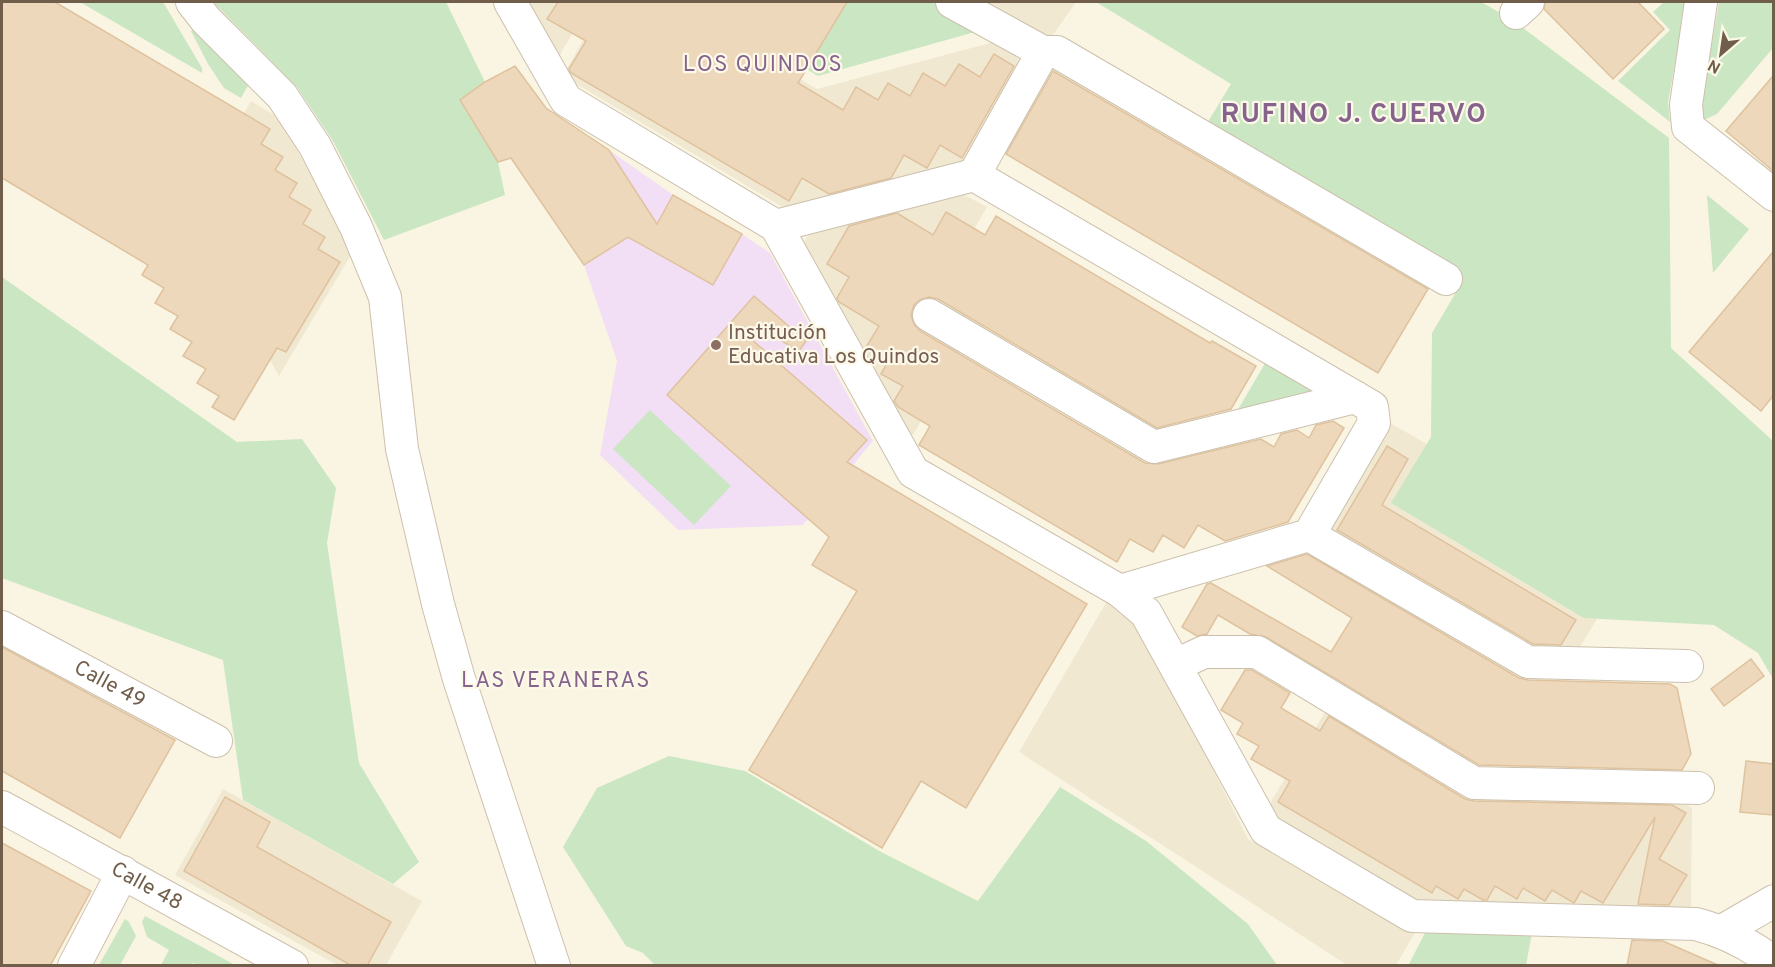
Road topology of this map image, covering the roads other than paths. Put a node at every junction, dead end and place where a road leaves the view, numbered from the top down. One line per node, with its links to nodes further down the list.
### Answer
1 (192, 2): 26 (street)
2 (510, 2): 8 (street)
3 (952, 2): 5 (street)
4 (1701, 2): 7 (street)
5 (1043, 52): 6 (street); 9 (street)
6 (974, 175): 8 (street); 11 (street)
7 (1773, 195)
8 (776, 226): 13 (street)
9 (1446, 279)
10 (929, 315): 11 (street)
11 (1355, 397): 12 (street)
12 (1309, 535): 13 (street); 16 (street)
13 (1120, 591): 15 (street)
14 (2, 627): 17 (street, Calle 49)
15 (1176, 665): 18 (street); 22 (street)
16 (1687, 666)
17 (216, 741)
18 (1698, 788)
19 (2, 807): 20 (street, Calle 48)
20 (123, 872): 23 (street, Calle 48); 25 (street)
21 (1773, 901): 22 (street)
22 (1722, 930): 24 (street)
23 (283, 963)
24 (1773, 963)
25 (74, 966)
26 (554, 966)

